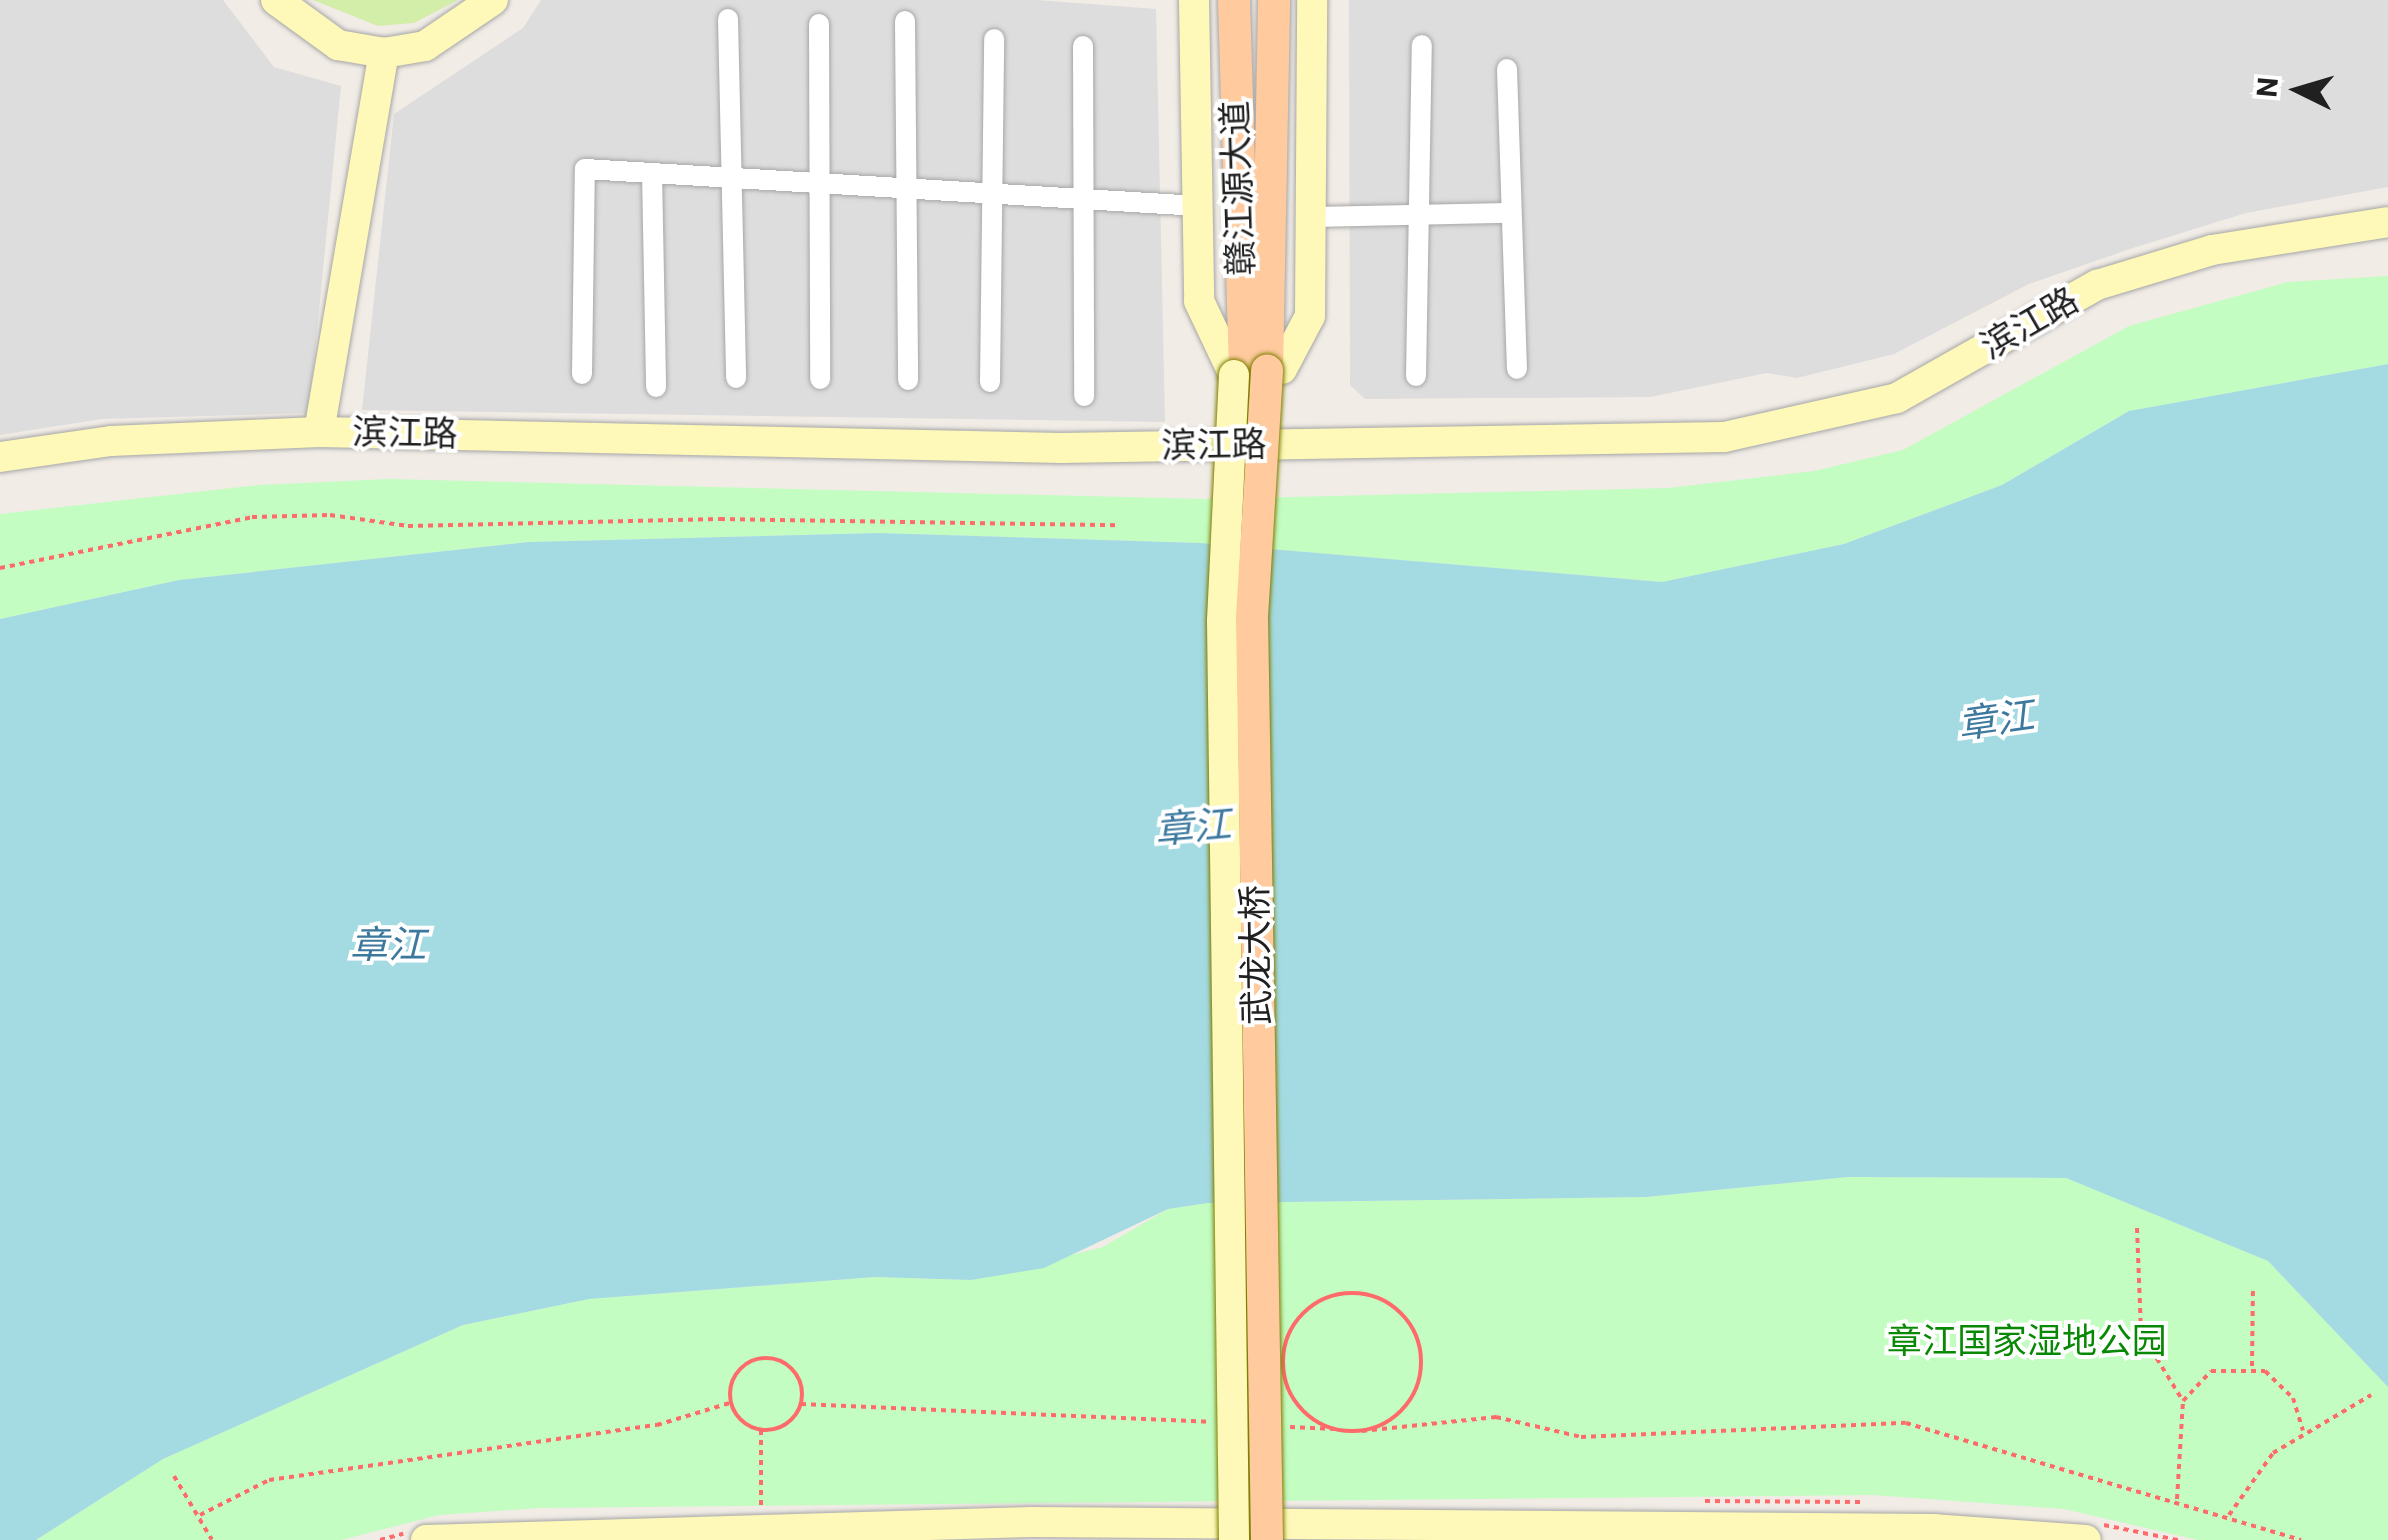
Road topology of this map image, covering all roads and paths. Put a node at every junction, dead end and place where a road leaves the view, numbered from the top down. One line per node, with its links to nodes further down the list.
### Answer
1 (276, 0): 13 (main road)
2 (493, 0): 13 (main road)
3 (1194, 0): 21 (main road)
4 (1274, 0): 28 (main road, 赣江源大道)
5 (1312, 0): 24 (main road)
6 (1225, 1): 28 (main road, 赣江源大道)
7 (728, 18): 16 (street)
8 (905, 20): 18 (street)
9 (819, 24): 17 (street)
10 (994, 39): 19 (street)
11 (1422, 45): 23 (street)
12 (1083, 46): 20 (street)
13 (384, 53): 37 (main road)
14 (1508, 69): 22 (street)
15 (652, 173): 16 (street); 29 (street); 35 (street)
16 (732, 178): 17 (street); 31 (street)
17 (819, 183): 18 (street); 32 (street)
18 (906, 188): 19 (street); 33 (street)
19 (992, 194): 20 (street); 34 (street)
20 (1083, 199): 21 (street); 36 (street)
21 (1198, 206): 28 (main road)
22 (1510, 213): 23 (street); 27 (street)
23 (1417, 214): 24 (street); 30 (street)
24 (1311, 218): 28 (main road)
25 (2388, 222): 37 (main road, 滨江路)
26 (2388, 241): 39 (main road, 滨江路)
27 (1517, 368)
28 (1257, 373): 61 (main road); 64 (main road, bridge); 65 (main road, 武龙大桥); 66 (main road, 武龙大桥, bridge)
29 (582, 374)
30 (1416, 376)
31 (736, 378)
32 (820, 378)
33 (908, 380)
34 (990, 382)
35 (656, 387)
36 (1084, 396)
37 (319, 432): 38 (main road, 滨江路)
38 (0, 457)
39 (0, 477)
40 (1120, 525): 41 (path)
41 (0, 568)
42 (2137, 1228): 46 (path)
43 (2253, 1288): 44 (path)
44 (2252, 1366): 46 (path); 53 (path)
45 (2371, 1395): 53 (path)
46 (2183, 1401): 56 (path)
47 (730, 1403): 48 (path); 52 (path); 58 (path)
48 (800, 1404): 49 (path); 52 (path)
49 (1219, 1423)
50 (1277, 1426): 51 (path)
51 (1335, 1429): 54 (path); 54 (path)
52 (760, 1430): 57 (path)
53 (2303, 1430): 59 (path)
54 (1362, 1431): 56 (path)
55 (174, 1476): 58 (path)
56 (2176, 1500): 59 (path)
57 (761, 1513)
58 (200, 1515): 62 (path)
59 (2229, 1515): 68 (path)
60 (1032, 1531): 61 (main road); 63 (main road)
61 (1289, 1532): 67 (main road)
62 (212, 1540)
63 (426, 1540)
64 (1234, 1540)
65 (1247, 1540)
66 (1267, 1540)
67 (2086, 1540)
68 (2300, 1540)

